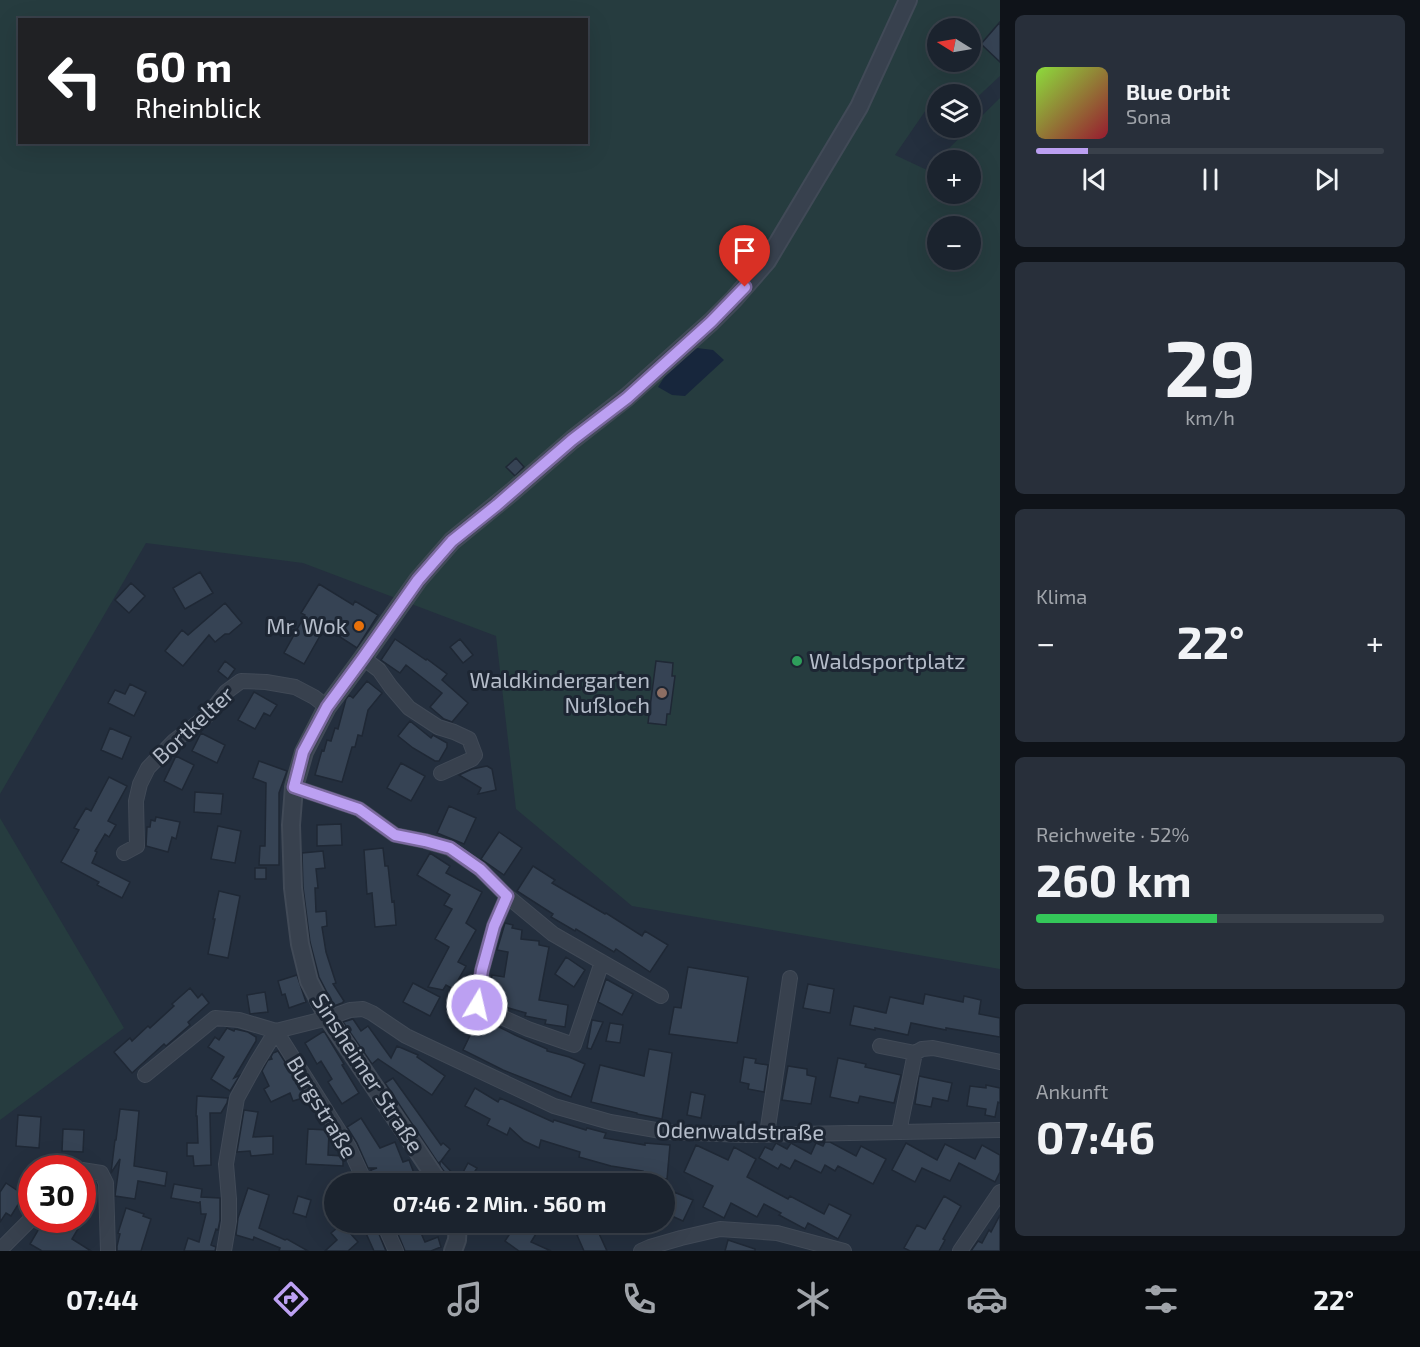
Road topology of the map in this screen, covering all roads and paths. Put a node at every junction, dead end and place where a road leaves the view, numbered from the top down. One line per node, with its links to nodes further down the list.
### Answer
1 (908, 0): 2 (street, Sinsheimer Straße)
2 (363, 658): 3 (street, Sinsheimer Straße); 4 (street)
3 (327, 707): 5 (street, Sinsheimer Straße); 6 (street, Bortkelter)
4 (441, 773)
5 (294, 787): 7 (street); 11 (street, Sinsheimer Straße)
6 (124, 853)
7 (507, 896): 8 (street); 8 (street)
8 (602, 962): 10 (street)
9 (790, 978): 19 (street)
10 (662, 996)
11 (328, 1018): 12 (street, Odenwaldstraße); 19 (street, Odenwaldstraße); 22 (street, Sinsheimer Straße)
12 (276, 1031): 16 (street); 21 (street, Burgstraße); 29 (street)
13 (880, 1046): 14 (street)
14 (915, 1053): 15 (street); 18 (street)
15 (1000, 1062)
16 (145, 1075)
17 (1000, 1130): 18 (street, Odenwaldstraße)
18 (899, 1132): 19 (street, Odenwaldstraße)
19 (767, 1134)
20 (96, 1172): 28 (street)
21 (361, 1173)
22 (433, 1173)
23 (1000, 1192): 34 (street)
24 (18, 1232): 27 (street)
25 (388, 1233): 30 (street)
26 (457, 1233): 31 (street)
27 (0, 1250)
28 (108, 1251)
29 (224, 1251)
30 (396, 1251)
31 (453, 1251)
32 (641, 1251): 33 (street)
33 (844, 1251)
34 (960, 1251)

